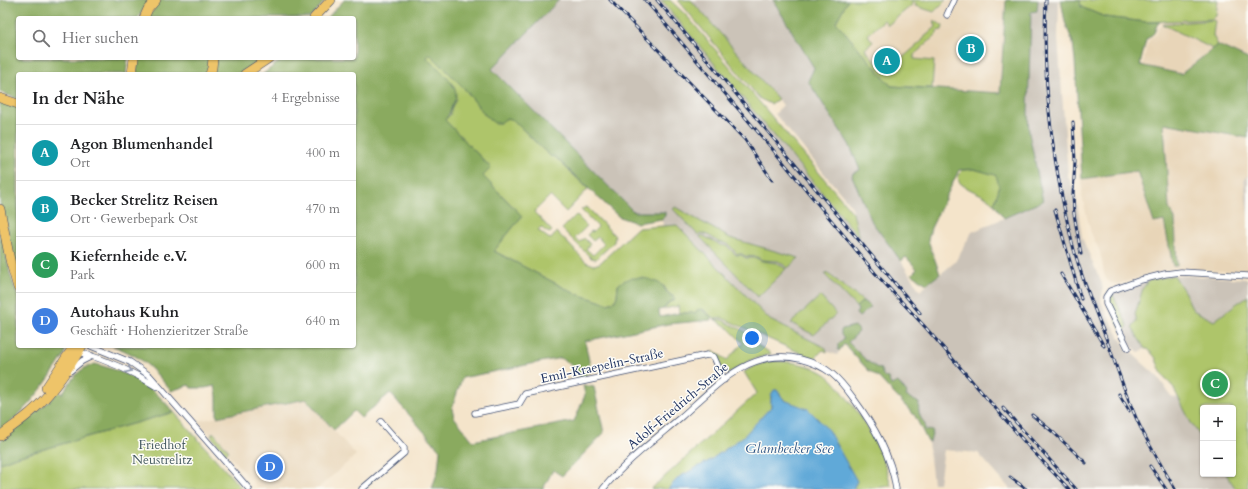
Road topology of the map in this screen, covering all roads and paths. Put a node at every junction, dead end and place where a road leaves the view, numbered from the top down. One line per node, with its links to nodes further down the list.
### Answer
1 (156, 0): 5 (main road)
2 (331, 0): 6 (main road)
3 (954, 0): 4 (street)
4 (947, 15)
5 (145, 16)
6 (316, 16)
7 (134, 60): 10 (main road)
8 (213, 60): 11 (main road)
9 (266, 60): 12 (main road)
10 (132, 72)
11 (211, 72)
12 (248, 72)
13 (0, 98): 14 (main road)
14 (16, 103)
15 (0, 209): 17 (main road)
16 (1248, 276): 20 (street)
17 (16, 281)
18 (74, 348): 21 (street); 22 (main road); 27 (main road)
19 (96, 348): 24 (street)
20 (1128, 348)
21 (93, 356): 22 (street); 24 (street, one-way to 24)
22 (63, 375): 27 (main road)
23 (724, 380): 25 (street, Emil-Kraepelin-Straße); 31 (street, Adolf-Friedrich-Straße); 32 (street, Adolf-Friedrich-Straße)
24 (179, 408): 29 (street)
25 (475, 413)
26 (381, 422): 30 (street)
27 (12, 426): 28 (main road)
28 (0, 436)
29 (249, 489)
30 (362, 489)
31 (603, 489)
32 (896, 489)

